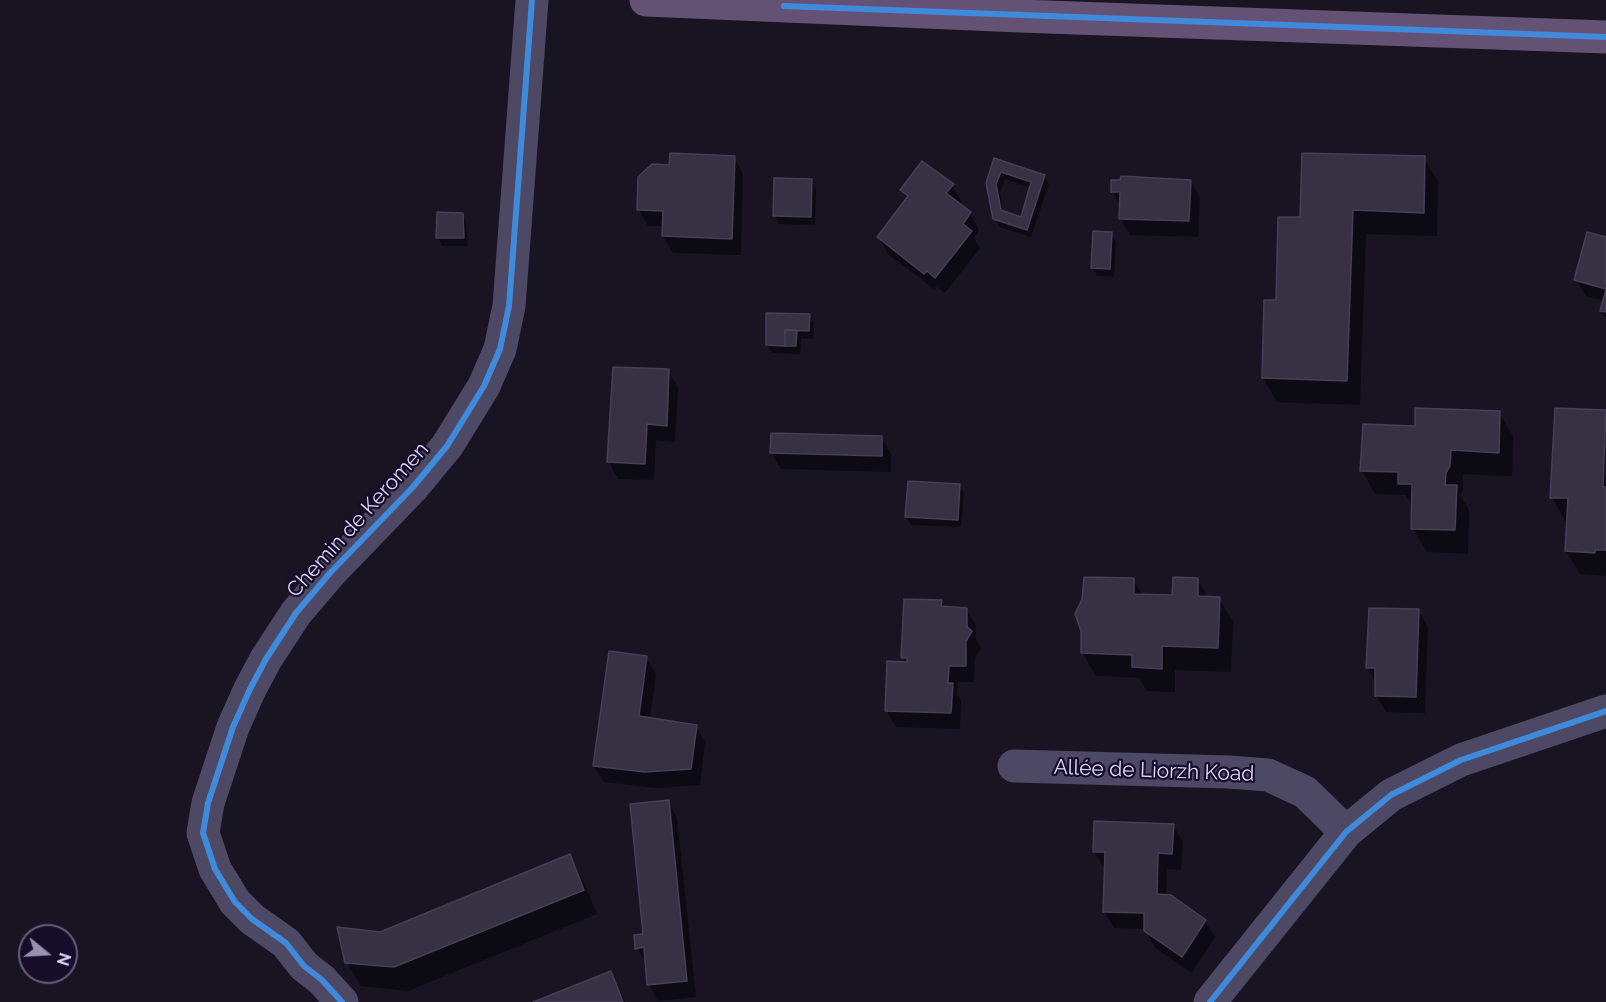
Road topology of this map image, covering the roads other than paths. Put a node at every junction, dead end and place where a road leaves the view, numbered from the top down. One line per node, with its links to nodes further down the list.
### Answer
1 (532, 0): 7 (street, Chemin de Keromen)
2 (646, 0): 3 (main road)
3 (1606, 37)
4 (1606, 711): 6 (street)
5 (1014, 766): 6 (street, Allée de Liorzh Koad)
6 (1346, 832): 8 (street)
7 (342, 1002)
8 (1210, 1002)

